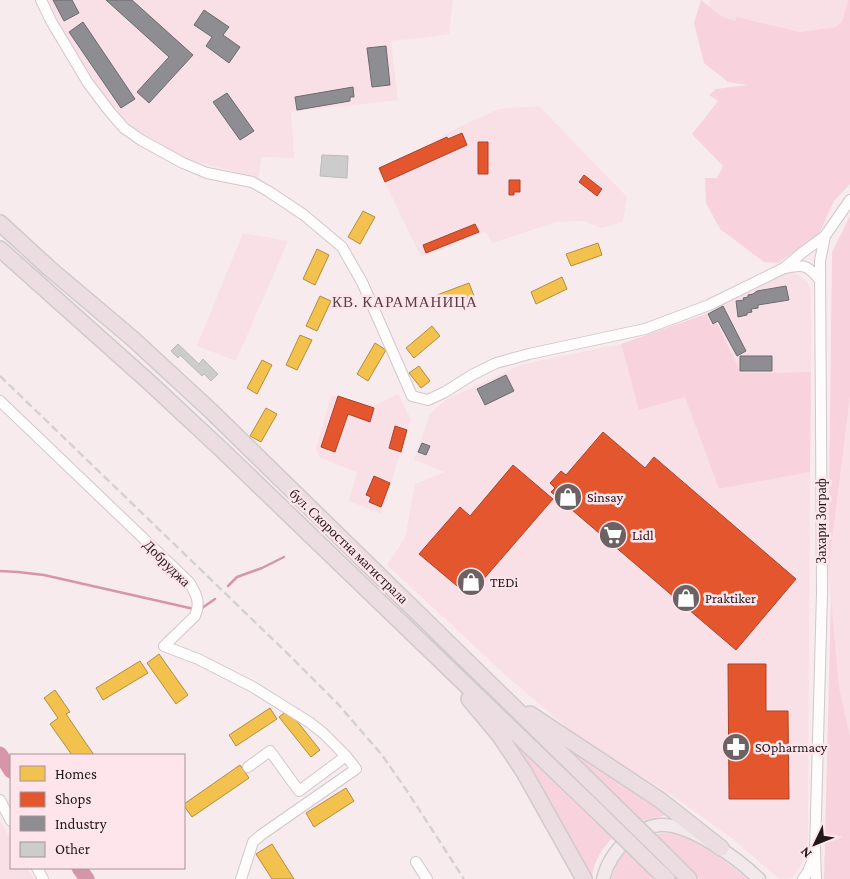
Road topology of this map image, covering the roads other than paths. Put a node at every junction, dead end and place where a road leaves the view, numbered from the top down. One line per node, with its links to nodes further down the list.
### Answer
1 (41, 0): 6 (street)
2 (850, 200): 4 (street, Захари Зограф)
3 (0, 223): 10 (highway, бул. Скоростна магистрала)
4 (825, 236): 6 (street); 7 (street, Захари Зограф)
5 (0, 249): 9 (highway, бул. Скоростна магистрала)
6 (784, 268): 7 (street)
7 (820, 280): 16 (street, Захари Зограф)
8 (0, 401): 11 (street, Добруджа)
9 (429, 648): 21 (highway); 23 (highway, бул. Скоростна магистрала, bridge)
10 (500, 694): 15 (highway); 24 (highway, бул. Скоростна магистрала, bridge)
11 (346, 756): 12 (street); 19 (street)
12 (248, 767)
13 (0, 800): 14 (street)
14 (10, 819)
15 (721, 848): 18 (main road); 22 (main road)
16 (815, 850): 25 (street, Захари Зограф); 26 (street, Захари Зограф)
17 (416, 862): 20 (street)
18 (758, 877)
19 (241, 879)
20 (427, 879)
21 (584, 879)
22 (603, 879)
23 (667, 879)
24 (689, 879)
25 (803, 879)
26 (816, 879)

